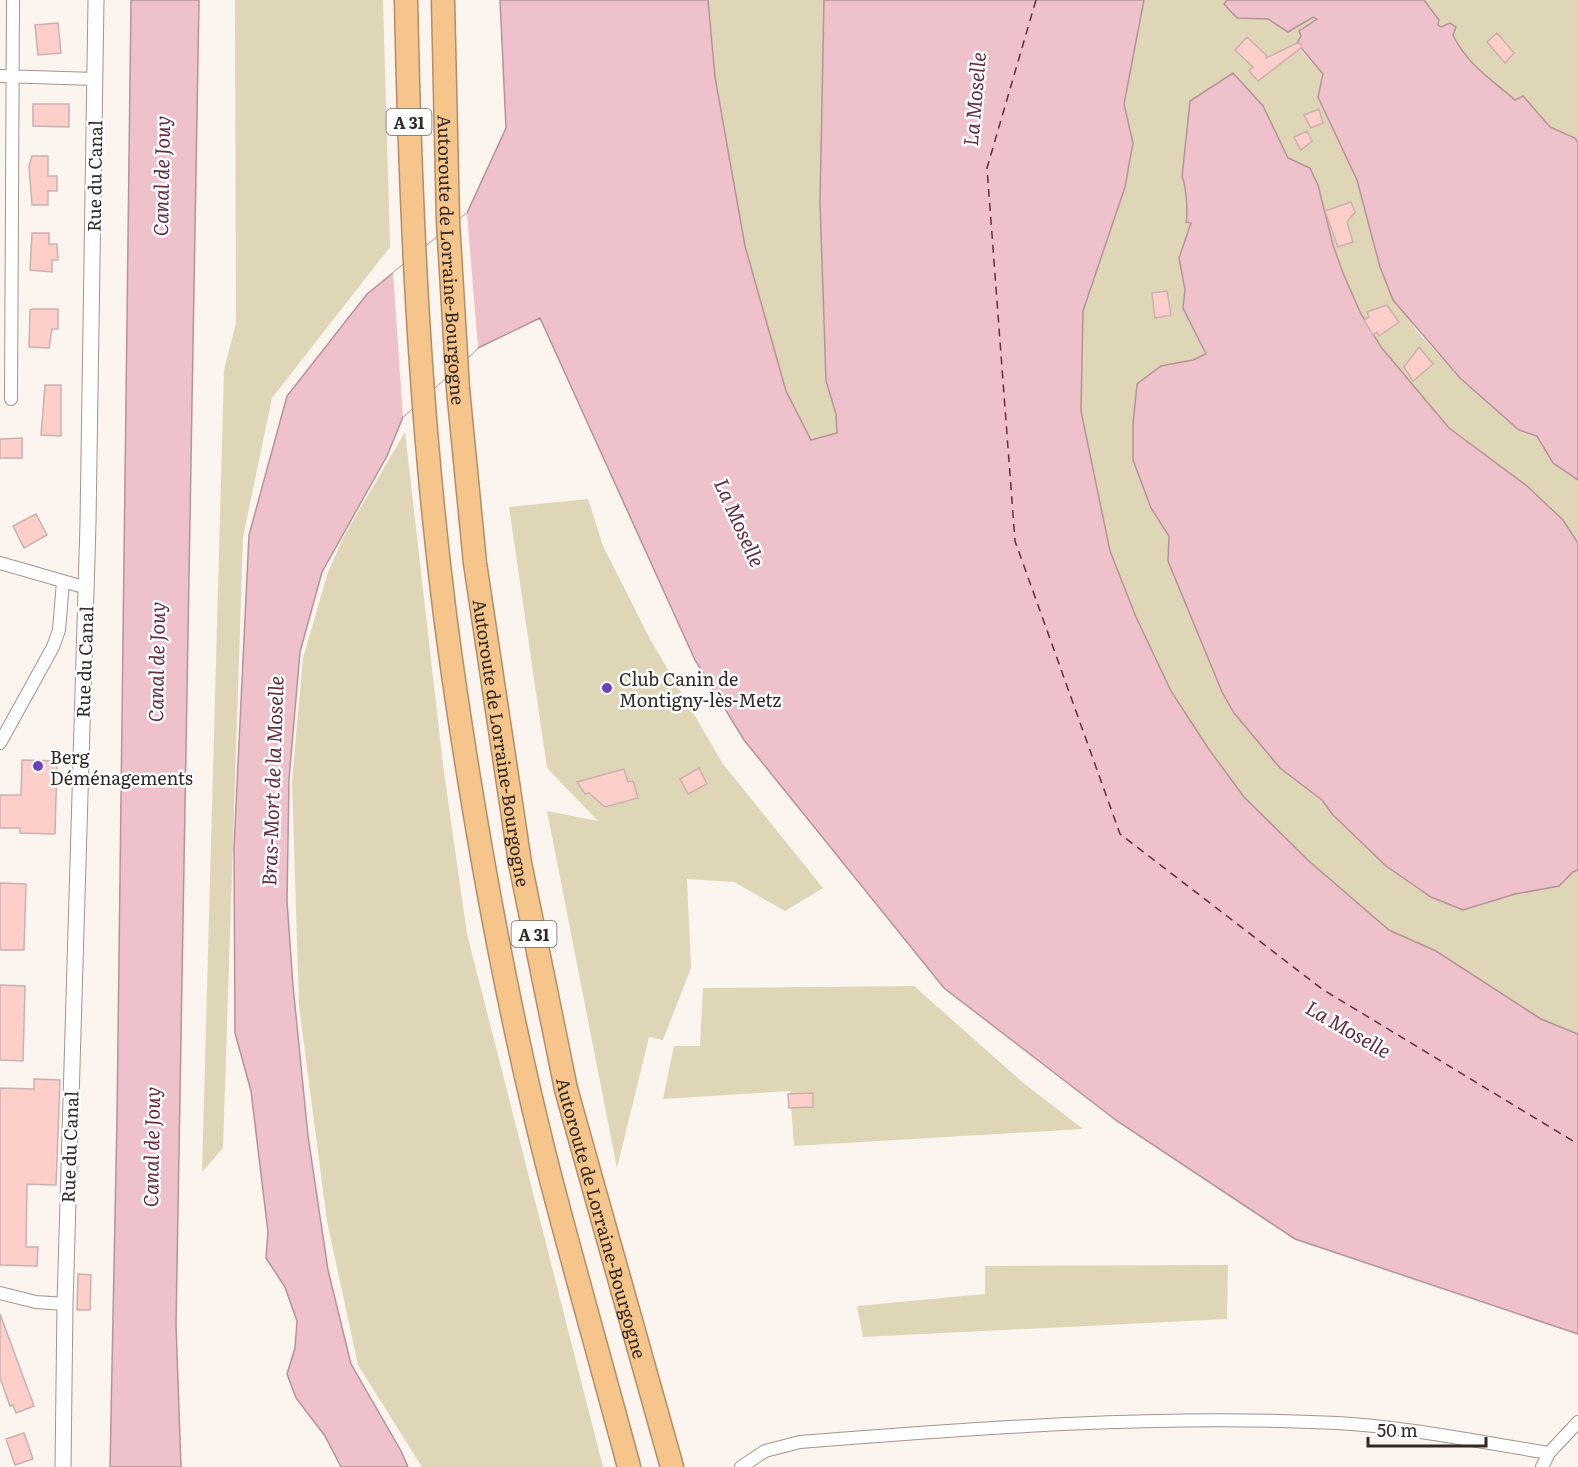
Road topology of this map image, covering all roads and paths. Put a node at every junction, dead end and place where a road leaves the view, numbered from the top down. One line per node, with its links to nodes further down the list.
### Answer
1 (13, 0): 5 (street)
2 (96, 0): 6 (street, Rue du Canal)
3 (406, 0): 17 (highway, Autoroute de Lorraine-Bourgogne / A 31)
4 (443, 0): 18 (highway, Autoroute de Lorraine-Bourgogne / A 31)
5 (6, 76): 6 (street); 7 (street)
6 (95, 79): 10 (street, Rue du Canal)
7 (11, 399)
8 (0, 563): 9 (street)
9 (63, 582): 10 (street); 11 (street)
10 (87, 588): 13 (street, Rue du Canal)
11 (0, 743)
12 (0, 1293): 13 (street)
13 (64, 1304): 16 (street, Rue du Canal)
14 (1578, 1422): 15 (street)
15 (1549, 1453): 19 (street); 20 (street)
16 (63, 1467)
17 (629, 1467)
18 (672, 1467)
19 (741, 1467)
20 (1542, 1467)

